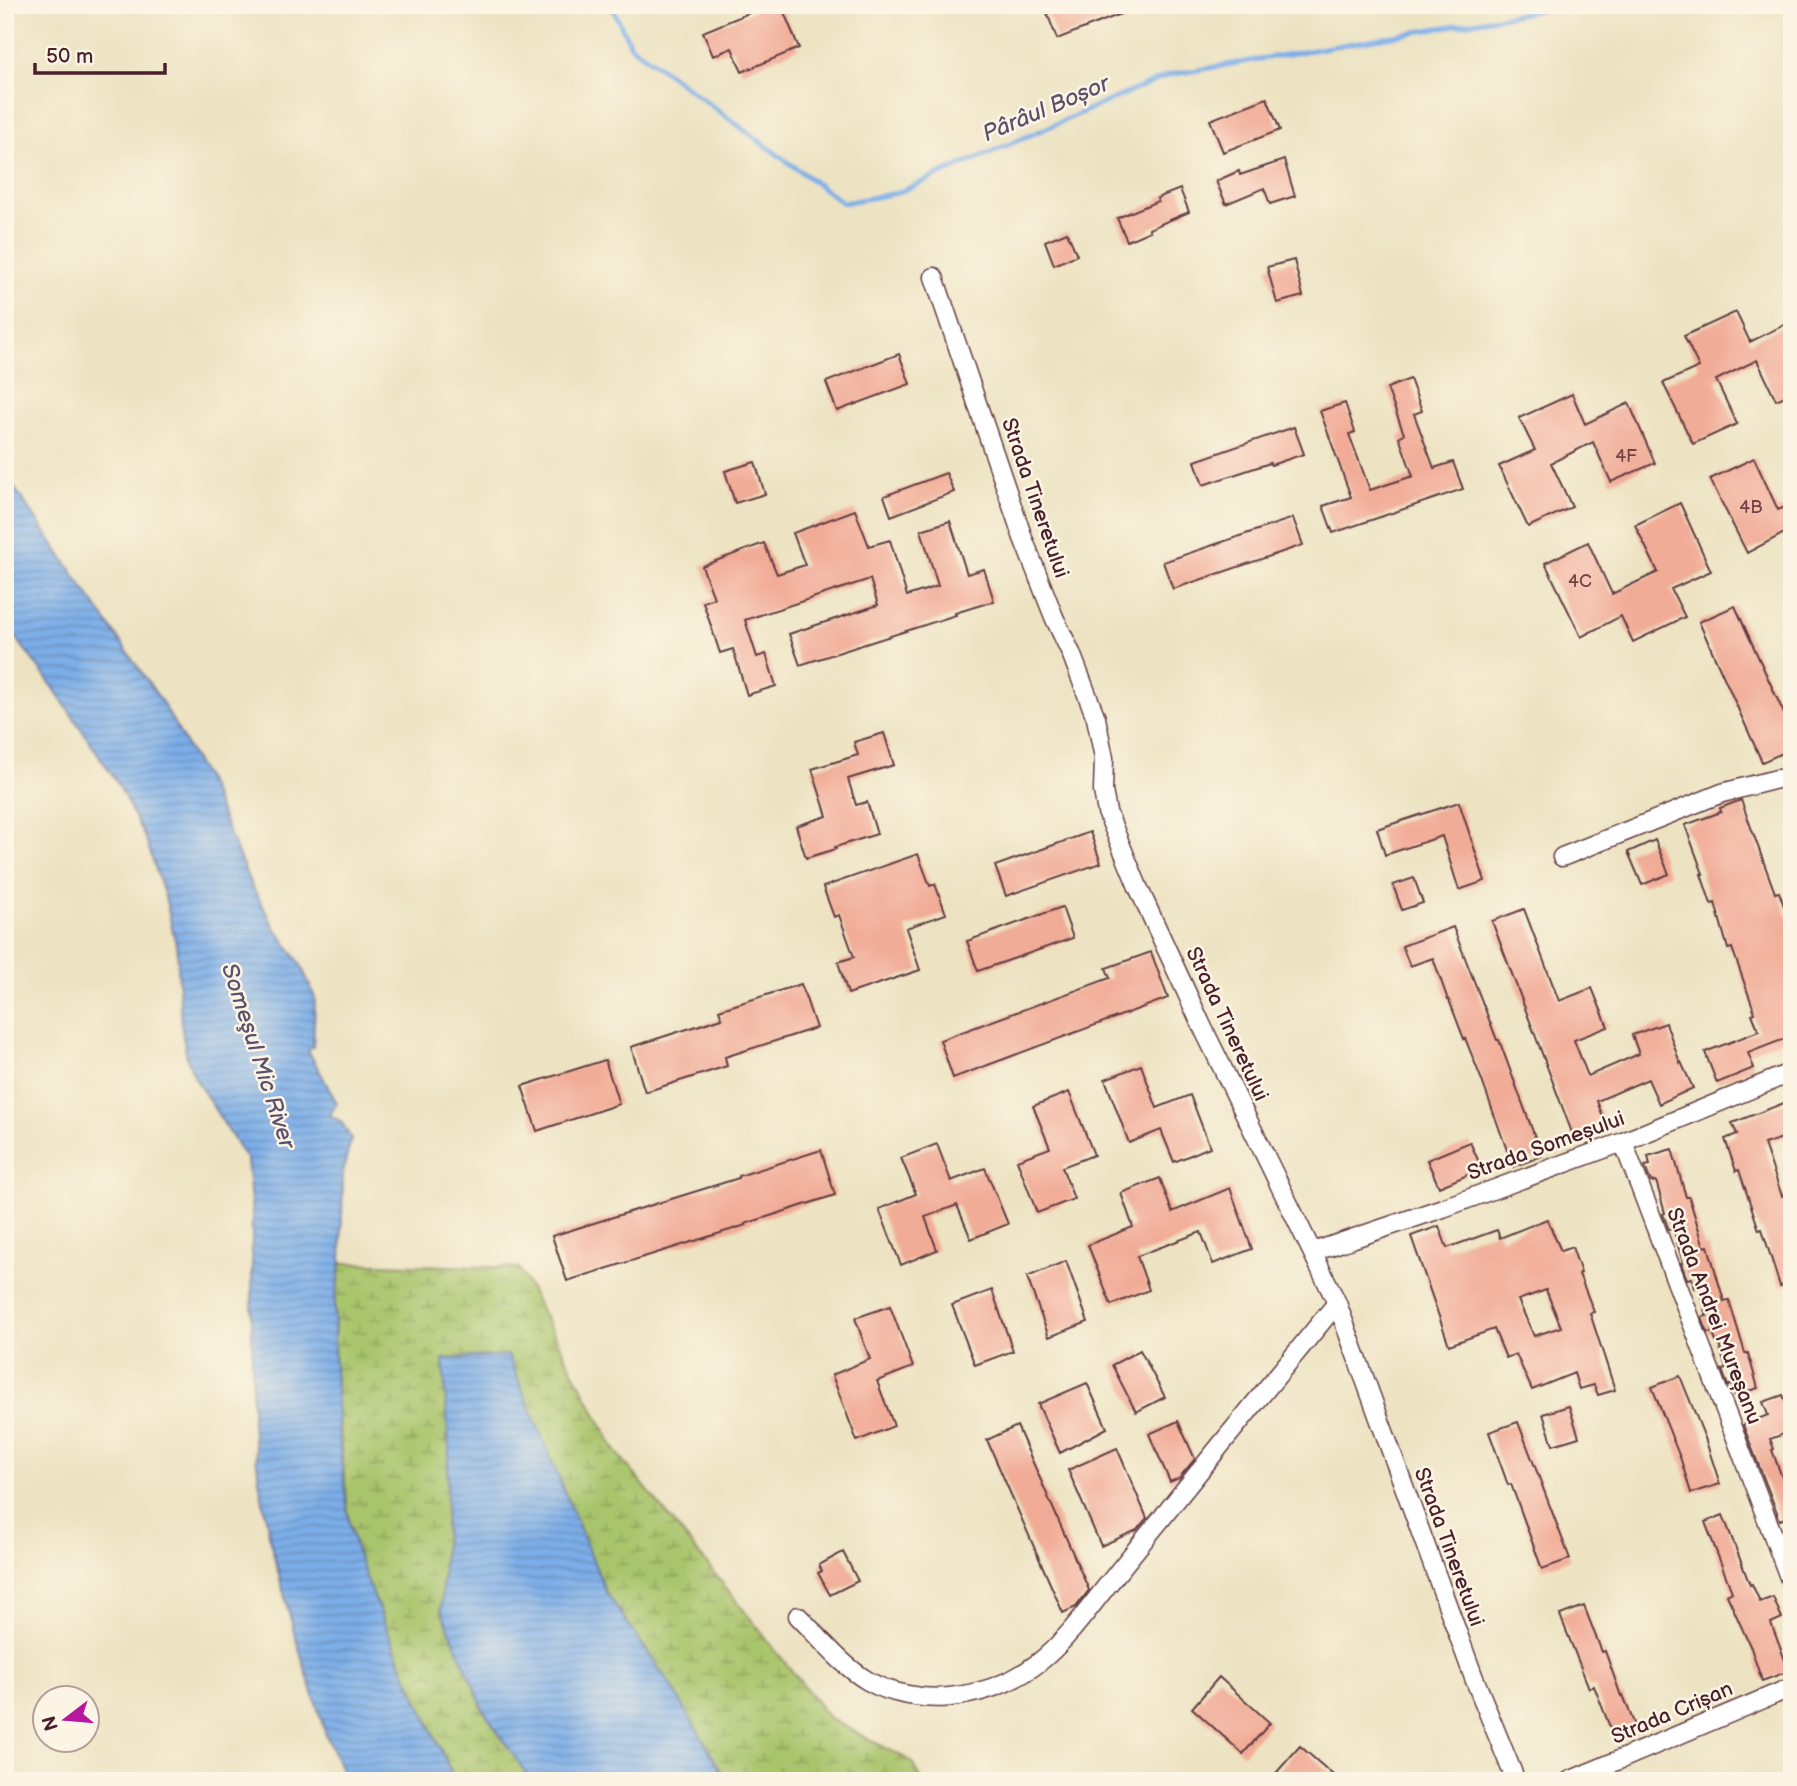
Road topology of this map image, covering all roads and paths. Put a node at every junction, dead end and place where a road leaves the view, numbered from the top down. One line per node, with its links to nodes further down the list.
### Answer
1 (934, 277): 6 (street, Strada Tineretului)
2 (1792, 779): 3 (street)
3 (1562, 857)
4 (1792, 1072): 5 (street, Strada Someșului)
5 (1623, 1142): 6 (street, Strada Someșului); 8 (street, Strada Andrei Mureșanu)
6 (1313, 1252): 7 (street, Strada Tineretului)
7 (1337, 1303): 9 (street); 11 (street, Strada Tineretului)
8 (1792, 1585)
9 (798, 1616)
10 (1792, 1687): 12 (street, Strada Crișan)
11 (1516, 1781)
12 (1569, 1781)

